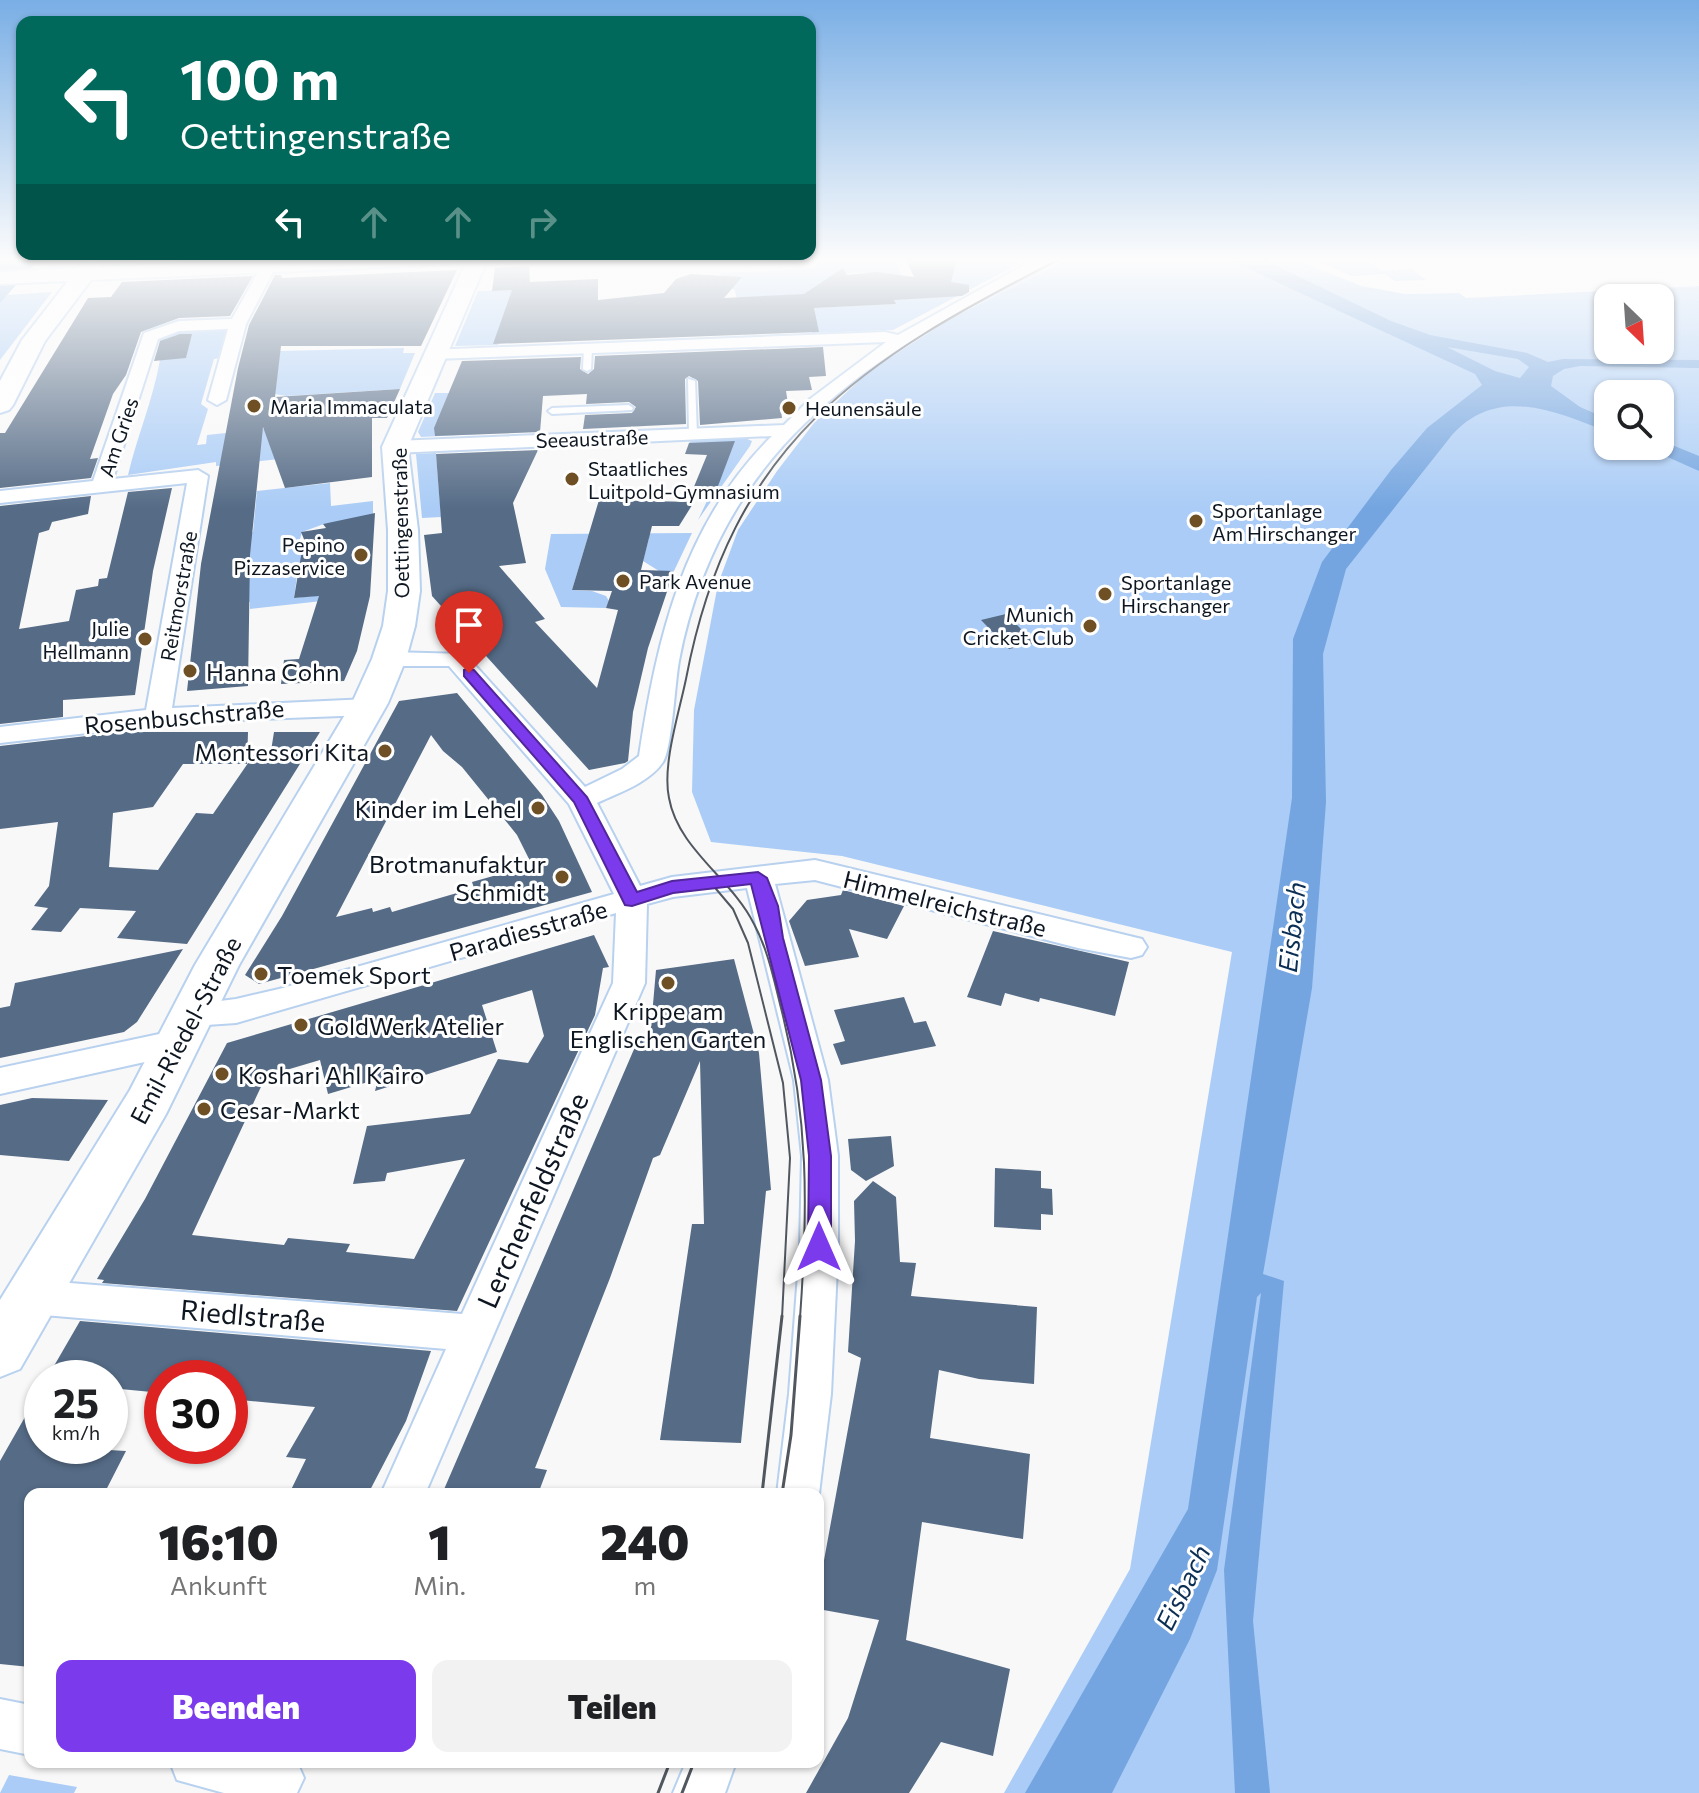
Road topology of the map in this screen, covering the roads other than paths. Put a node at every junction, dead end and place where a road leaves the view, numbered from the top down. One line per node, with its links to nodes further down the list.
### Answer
1 (33, 342): 12 (main road)
2 (148, 342): 18 (street, Am Gries)
3 (233, 342): 11 (street)
4 (441, 342): 8 (main road, Oettingenstraße)
5 (759, 342): 7 (street)
6 (895, 342): 15 (street)
7 (588, 348): 8 (street); 9 (lane)
8 (435, 354): 17 (main road, Oettingenstraße)
9 (587, 369)
10 (691, 381): 16 (lane)
11 (217, 400)
12 (0, 405)
13 (629, 408): 14 (lane)
14 (552, 411)
15 (788, 430): 16 (street, Seeaustraße); 24 (street)
16 (693, 434): 17 (street, Seeaustraße)
17 (395, 447): 20 (main road, Oettingenstraße)
18 (101, 486): 19 (street); 22 (street, Reitmorstraße)
19 (0, 497)
20 (389, 659): 21 (main road, Oettingenstraße); 24 (street)
21 (368, 707): 22 (street, Rosenbuschstraße); 28 (main road, Emil-Riedel-Straße)
22 (158, 715): 23 (street, Rosenbuschstraße)
23 (0, 735)
24 (581, 800): 26 (street)
25 (758, 878): 26 (street); 27 (street, Himmelreichstraße); 34 (street)
26 (632, 900): 28 (street, Paradiesstraße); 31 (street, Lerchenfeldstraße)
27 (1131, 947)
28 (185, 1029): 29 (street, Paradiesstraße); 30 (main road, Emil-Riedel-Straße)
29 (0, 1081)
30 (32, 1297): 31 (street, Riedlstraße); 32 (main road, Emil-Riedel-Straße)
31 (473, 1333): 33 (street, Lerchenfeldstraße)
32 (0, 1351)
33 (406, 1488)
34 (800, 1488)
35 (0, 1724): 36 (street)
36 (24, 1729)
37 (226, 1768): 39 (street)
38 (709, 1768): 40 (street)
39 (278, 1778)
40 (699, 1793)

